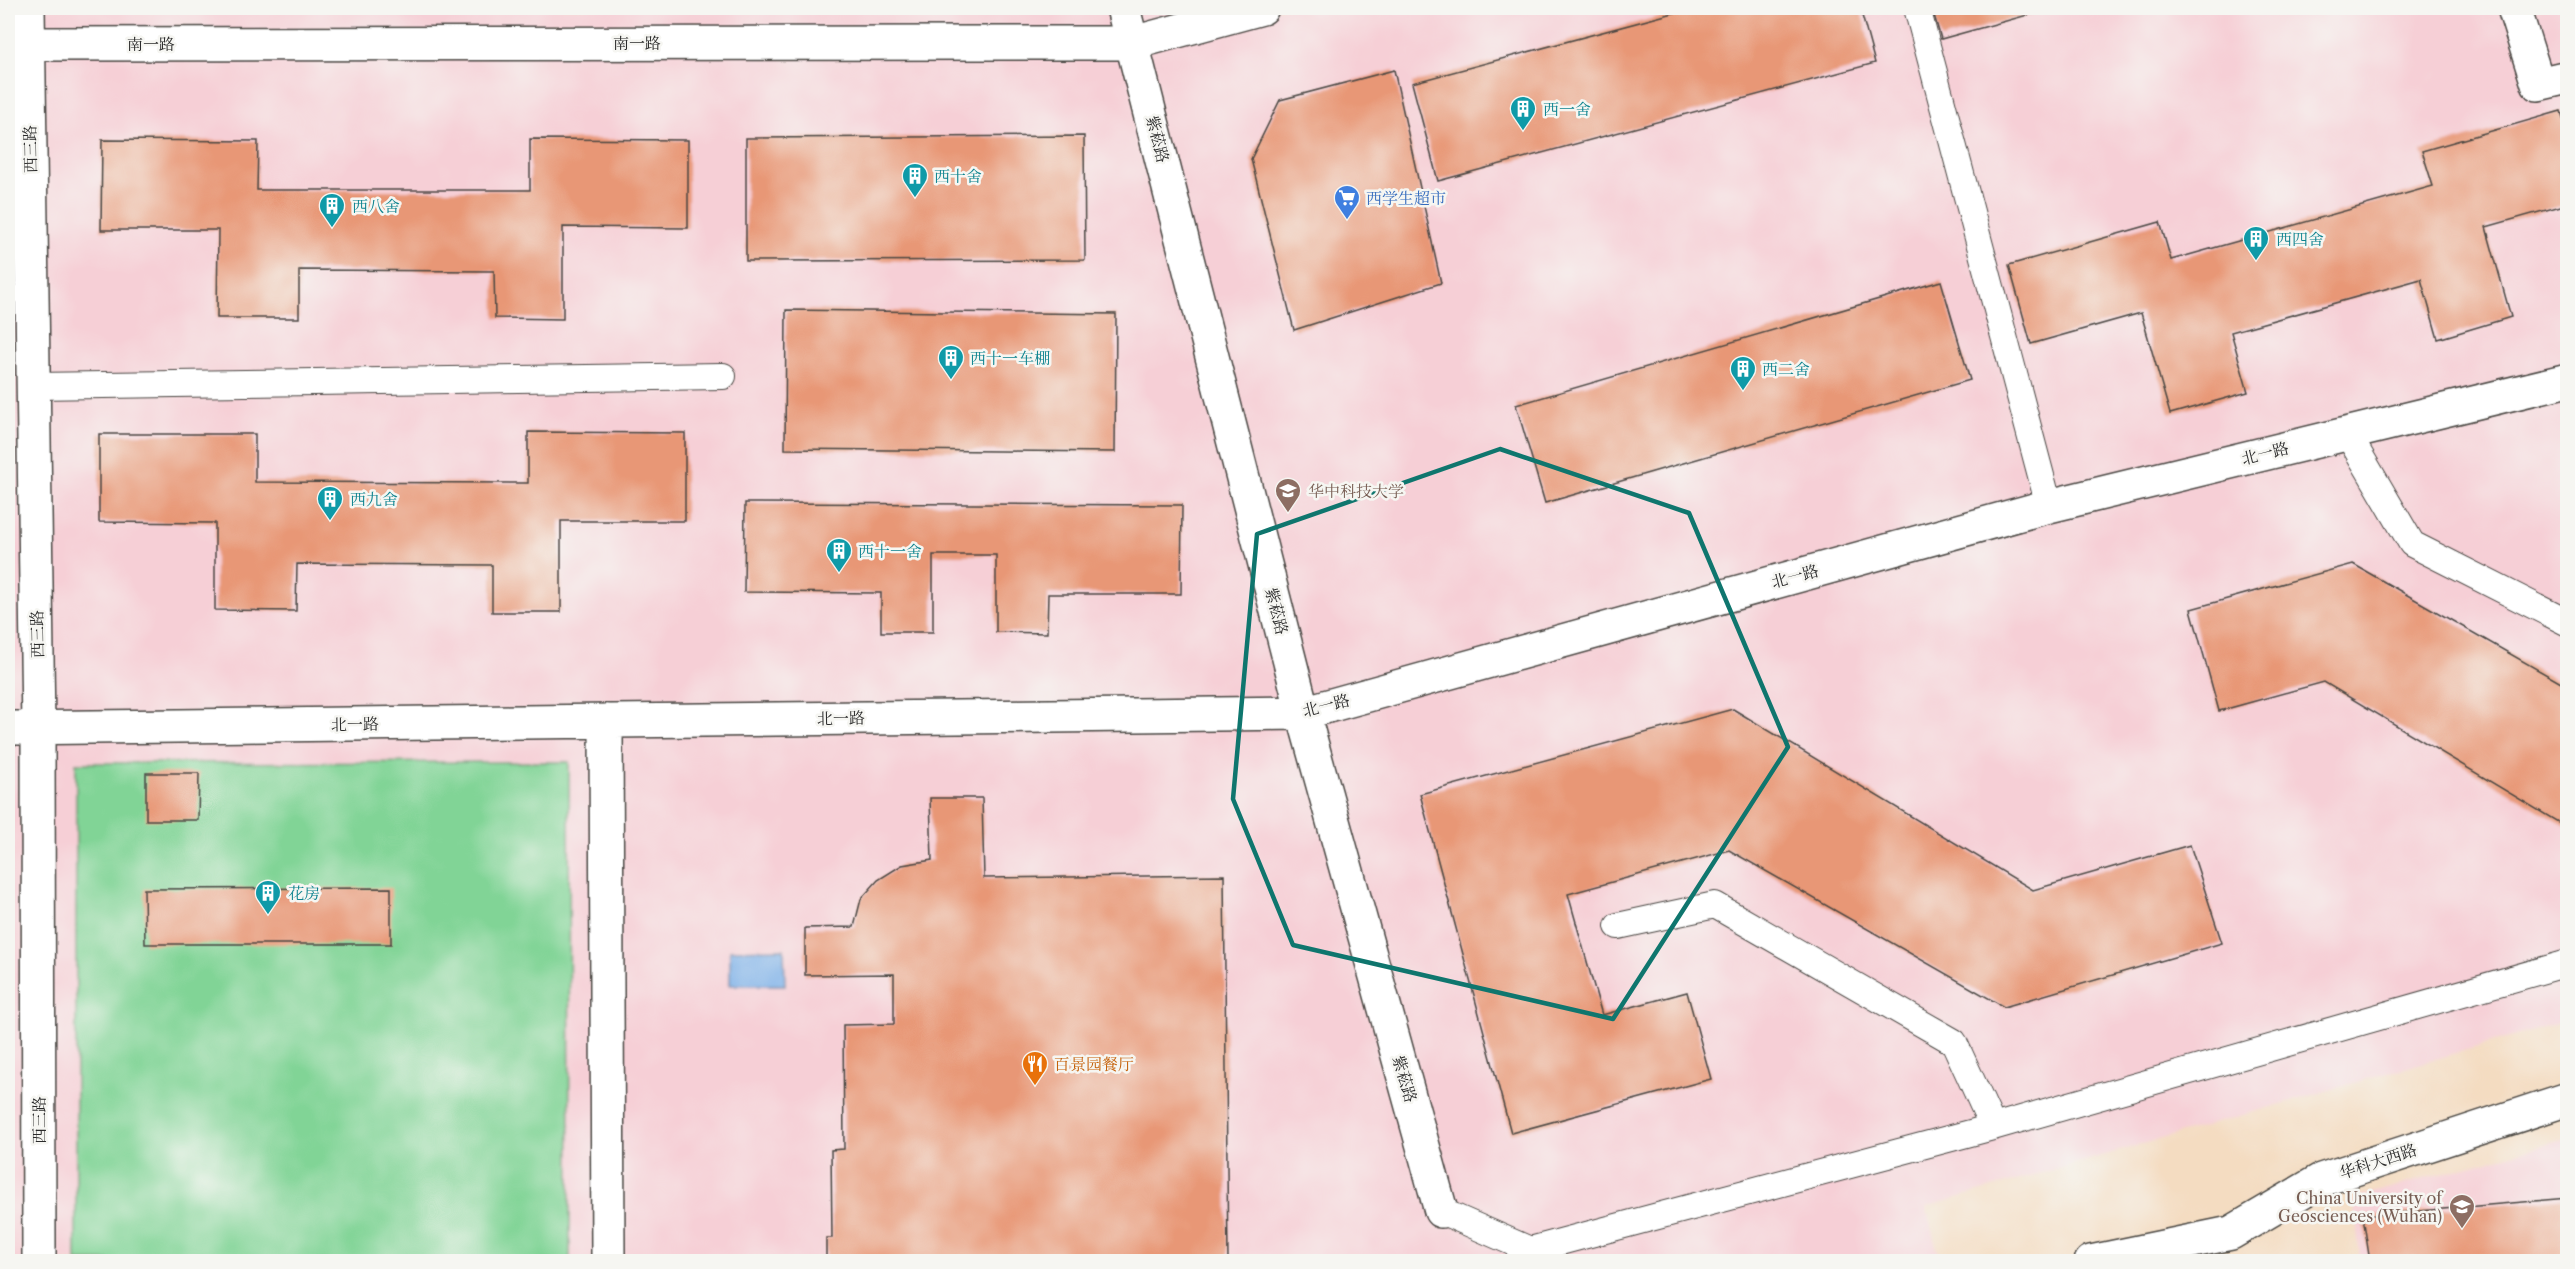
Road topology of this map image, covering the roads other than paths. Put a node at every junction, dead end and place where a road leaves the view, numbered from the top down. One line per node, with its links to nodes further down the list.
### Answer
1 (28, 8): 7 (street, 西三路)
2 (1123, 8): 6 (street, 紫菘路)
3 (1262, 8): 6 (street, 南一路)
4 (1917, 8): 13 (lane)
5 (2514, 8): 8 (street)
6 (1133, 43): 7 (street, 南一路); 15 (street, 紫菘路)
7 (18, 44): 11 (street, 西三路)
8 (2568, 77)
9 (723, 375): 11 (lane)
10 (2568, 380): 12 (street, 北一路)
11 (33, 386): 17 (street, 西三路)
12 (2347, 434): 13 (street, 北一路); 14 (lane)
13 (2049, 506): 15 (street, 北一路)
14 (2568, 623)
15 (1303, 713): 16 (street, 北一路); 22 (street, 紫菘路)
16 (606, 721): 17 (street, 北一路); 24 (street)
17 (23, 728): 23 (street, 西三路)
18 (1618, 926): 21 (lane)
19 (2568, 963): 21 (lane)
20 (2568, 1099): 25 (street, 华科大西路)
21 (1993, 1127): 22 (lane)
22 (1441, 1211)
23 (39, 1262)
24 (608, 1262)
25 (2091, 1262)

